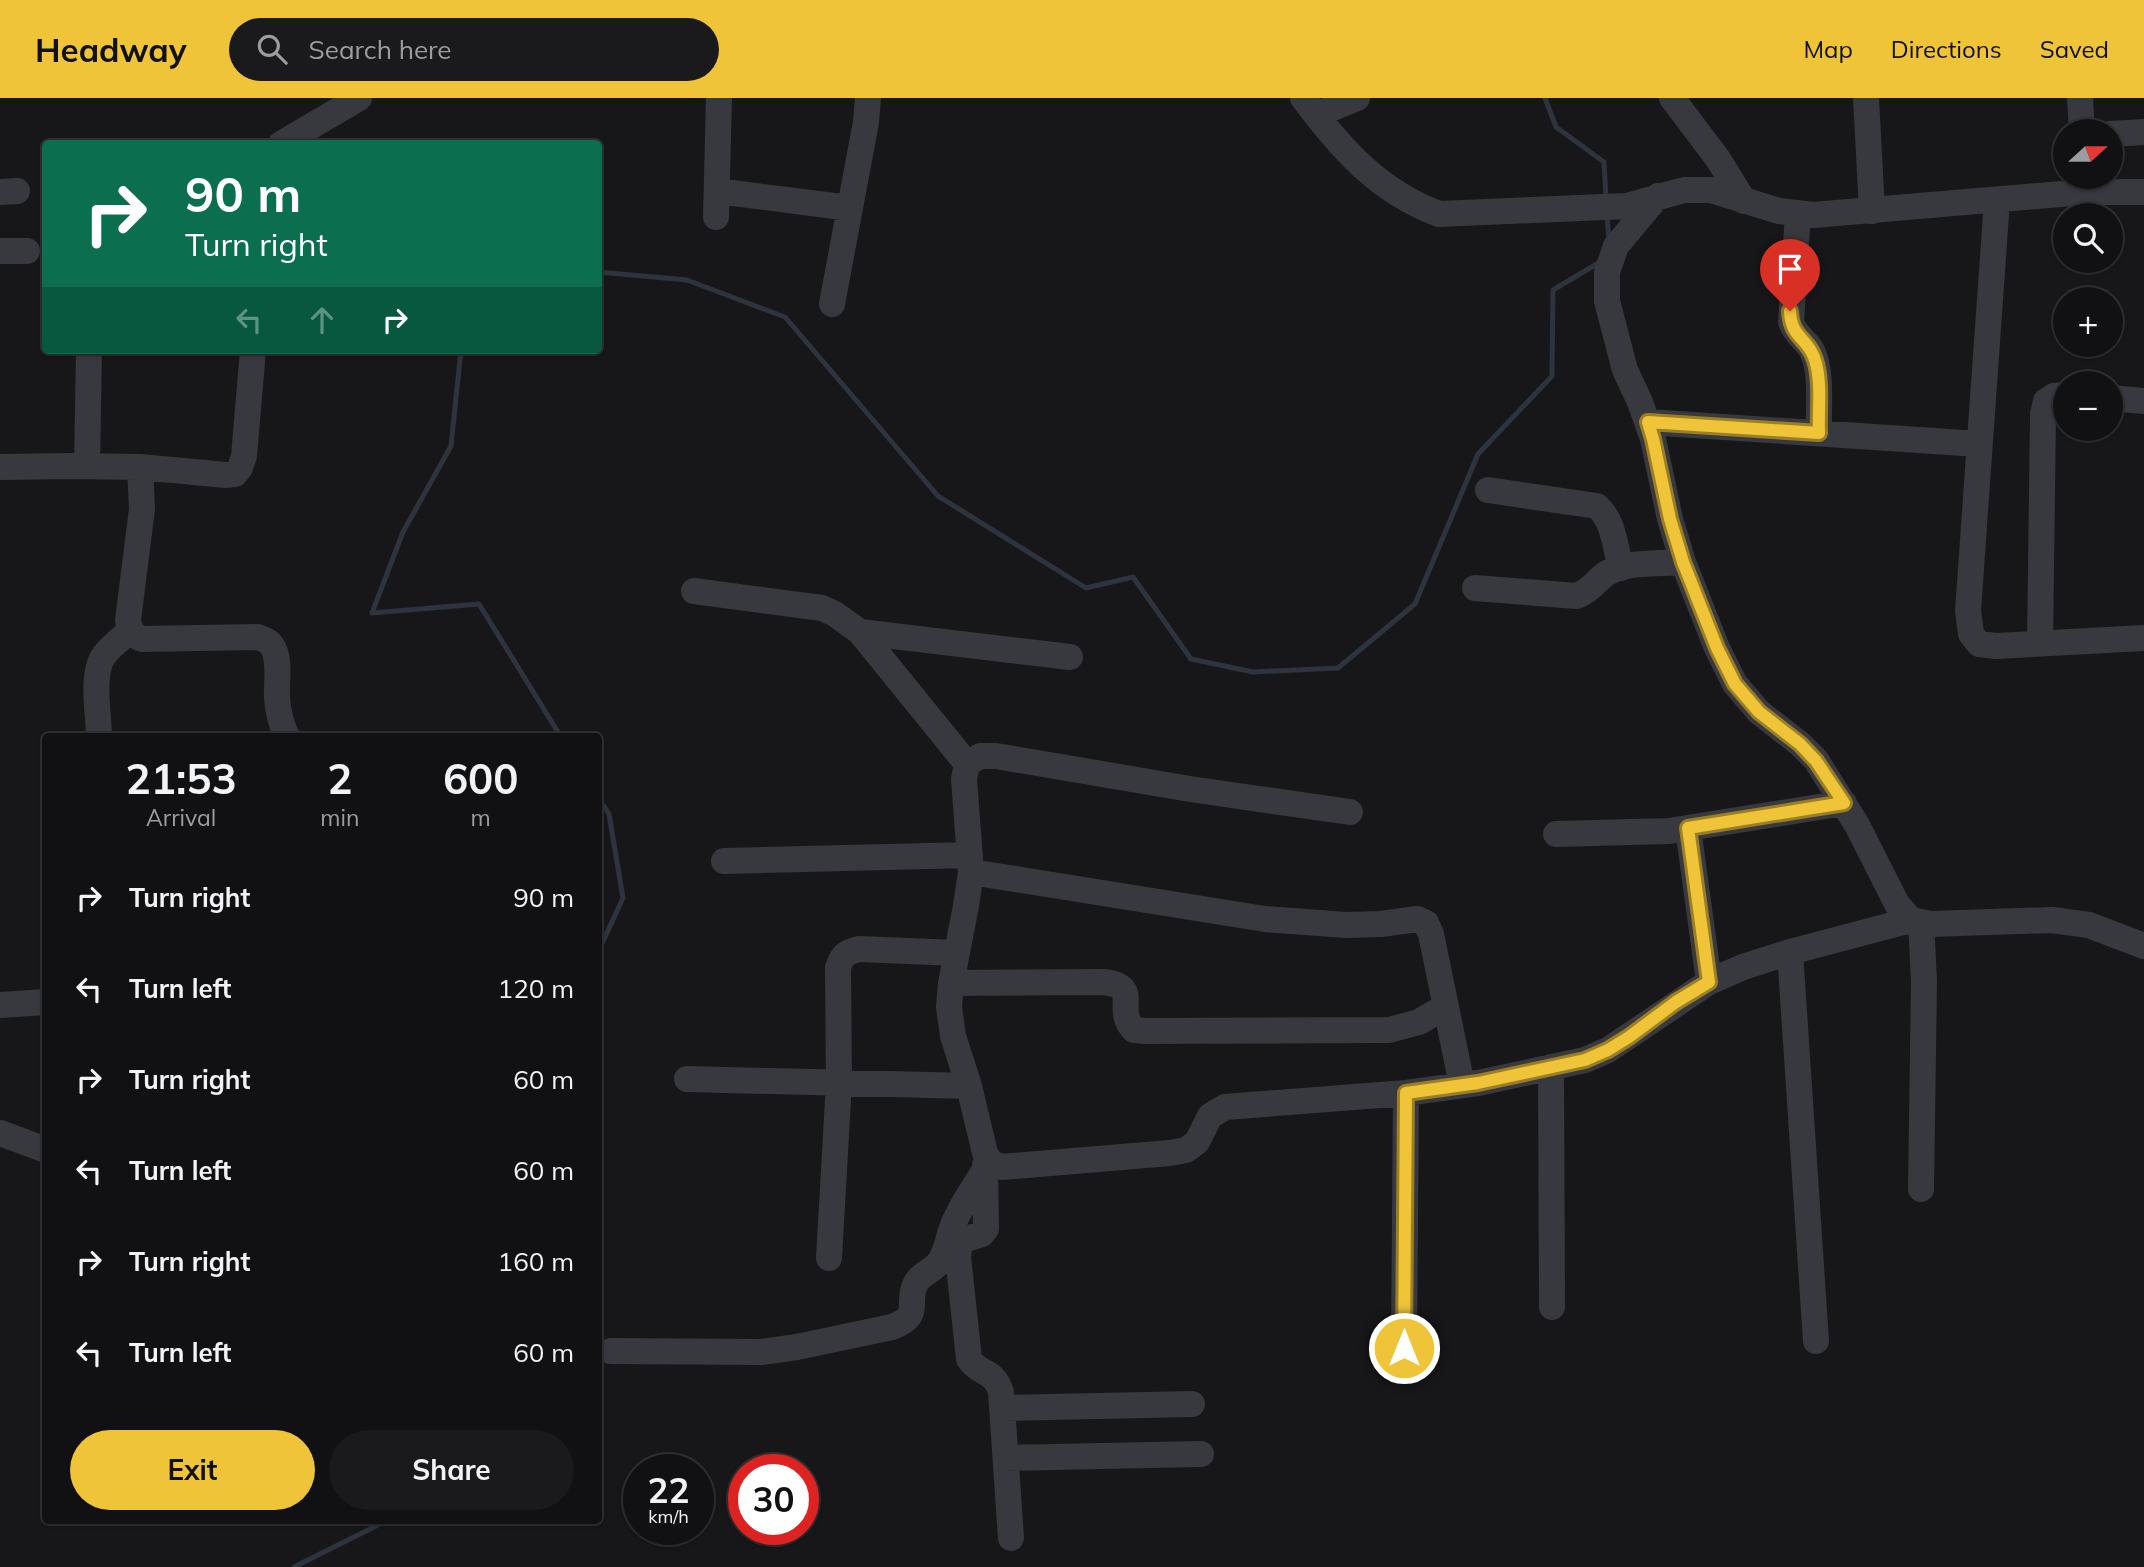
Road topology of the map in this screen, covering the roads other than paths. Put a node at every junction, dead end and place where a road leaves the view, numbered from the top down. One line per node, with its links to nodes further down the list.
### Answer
1 (359, 98): 12 (street)
2 (719, 98): 19 (street)
3 (868, 98): 19 (street)
4 (1357, 98): 8 (street)
5 (1672, 98): 18 (street)
6 (1866, 98): 20 (street)
7 (2080, 98): 9 (street)
8 (1309, 106): 16 (street)
9 (2081, 119)
10 (2144, 132): 11 (street)
11 (2123, 133)
12 (288, 140)
13 (2058, 189): 17 (street)
14 (2122, 189): 15 (street)
15 (2144, 192)
16 (1658, 196): 18 (street); 30 (street)
17 (1997, 200): 20 (street); 32 (street)
18 (1744, 201): 21 (street)
19 (850, 208): 24 (street)
20 (1872, 211): 21 (street)
21 (1798, 213): 31 (street)
22 (0, 251): 23 (street)
23 (27, 251)
24 (832, 304)
25 (89, 354): 33 (street)
26 (253, 354): 35 (street)
27 (2053, 397): 44 (street)
28 (2123, 399): 29 (street)
29 (2144, 401)
30 (1648, 422): 31 (street); 37 (street)
31 (1819, 433): 32 (street)
32 (1979, 444): 44 (street)
33 (87, 466): 34 (street); 35 (street)
34 (0, 467)
35 (140, 467): 41 (street)
36 (1488, 490): 38 (street)
37 (1683, 562): 38 (street); 49 (street)
38 (1620, 568): 39 (street)
39 (1475, 588)
40 (694, 591): 42 (street)
41 (130, 631): 46 (street); 47 (street)
42 (860, 632): 45 (street); 48 (street)
43 (2144, 638): 44 (street)
44 (2040, 644)
45 (1070, 657)
46 (99, 733)
47 (285, 733)
48 (967, 764): 50 (street); 54 (street)
49 (1844, 803): 51 (street); 55 (street)
50 (1350, 812)
51 (1688, 828): 52 (street); 59 (street)
52 (1556, 834)
53 (724, 860): 54 (street)
54 (970, 863): 58 (street); 63 (street)
55 (1916, 921): 56 (street); 57 (street); 73 (street)
56 (2144, 946)
57 (1790, 952): 59 (street); 76 (street)
58 (957, 953): 60 (street); 66 (street)
59 (1709, 982): 64 (street)
60 (951, 983): 63 (street); 68 (street)
61 (42, 1002): 62 (street)
62 (0, 1005)
63 (1446, 1006): 67 (street)
64 (1552, 1067): 67 (street); 75 (street)
65 (687, 1079): 66 (street)
66 (839, 1082): 68 (street); 74 (street)
67 (1462, 1085): 69 (street)
68 (969, 1086): 72 (street)
69 (1406, 1093): 72 (street); 77 (street)
70 (0, 1133): 71 (street)
71 (42, 1149)
72 (985, 1160): 78 (street); 80 (street)
73 (1921, 1189)
74 (829, 1258)
75 (1552, 1307)
76 (1816, 1340)
77 (1404, 1348)
78 (611, 1351)
79 (1192, 1404): 80 (street)
80 (1002, 1408): 82 (street)
81 (1201, 1454): 82 (street)
82 (1006, 1458): 83 (street)
83 (1011, 1538)

